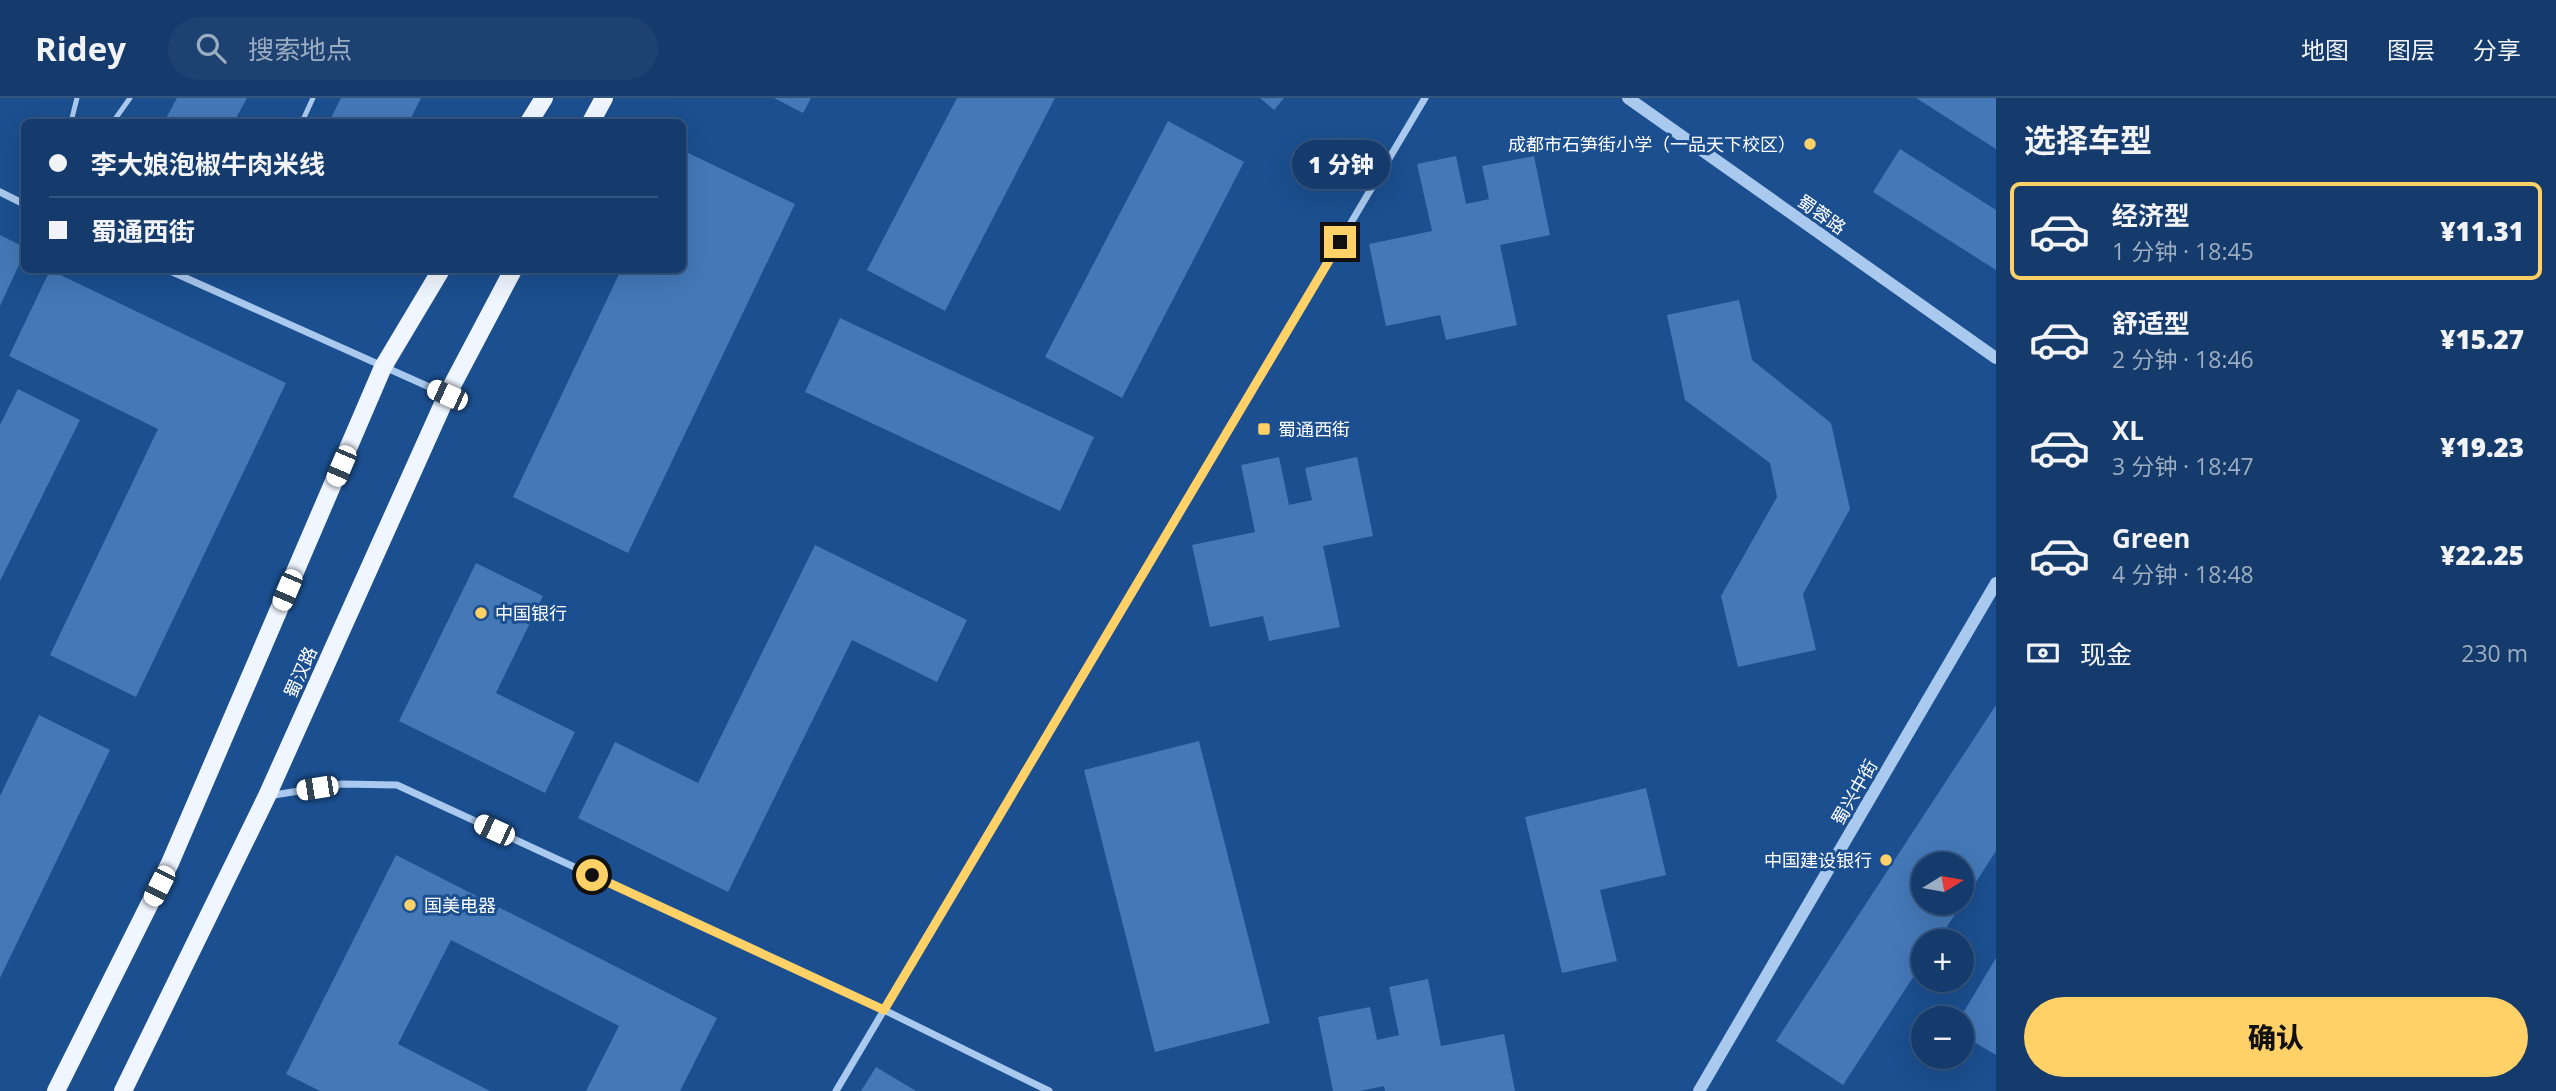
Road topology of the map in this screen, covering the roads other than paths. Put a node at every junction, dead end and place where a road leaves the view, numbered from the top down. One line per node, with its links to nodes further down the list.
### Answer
1 (77, 98): 8 (lane)
2 (130, 98): 9 (lane)
3 (313, 98): 10 (lane)
4 (544, 98): 11 (main road)
5 (604, 98): 12 (main road)
6 (1426, 98): 23 (street)
7 (1628, 98): 18 (street, 蜀蓉路)
8 (72, 119)
9 (115, 119)
10 (303, 119)
11 (531, 119)
12 (593, 119)
13 (0, 192): 14 (street)
14 (21, 202)
15 (175, 273): 19 (street)
16 (439, 273): 19 (main road)
17 (511, 273): 20 (main road, 蜀汉路)
18 (1996, 358)
19 (383, 367): 20 (street); 24 (main road)
20 (447, 395): 22 (main road, 蜀汉路)
21 (1996, 583): 28 (street, 蜀兴中街)
22 (267, 796): 23 (street); 25 (main road, 蜀汉路)
23 (884, 1010): 26 (street); 27 (street)
24 (56, 1091)
25 (122, 1091)
26 (836, 1091)
27 (1049, 1091)
28 (1699, 1091)

